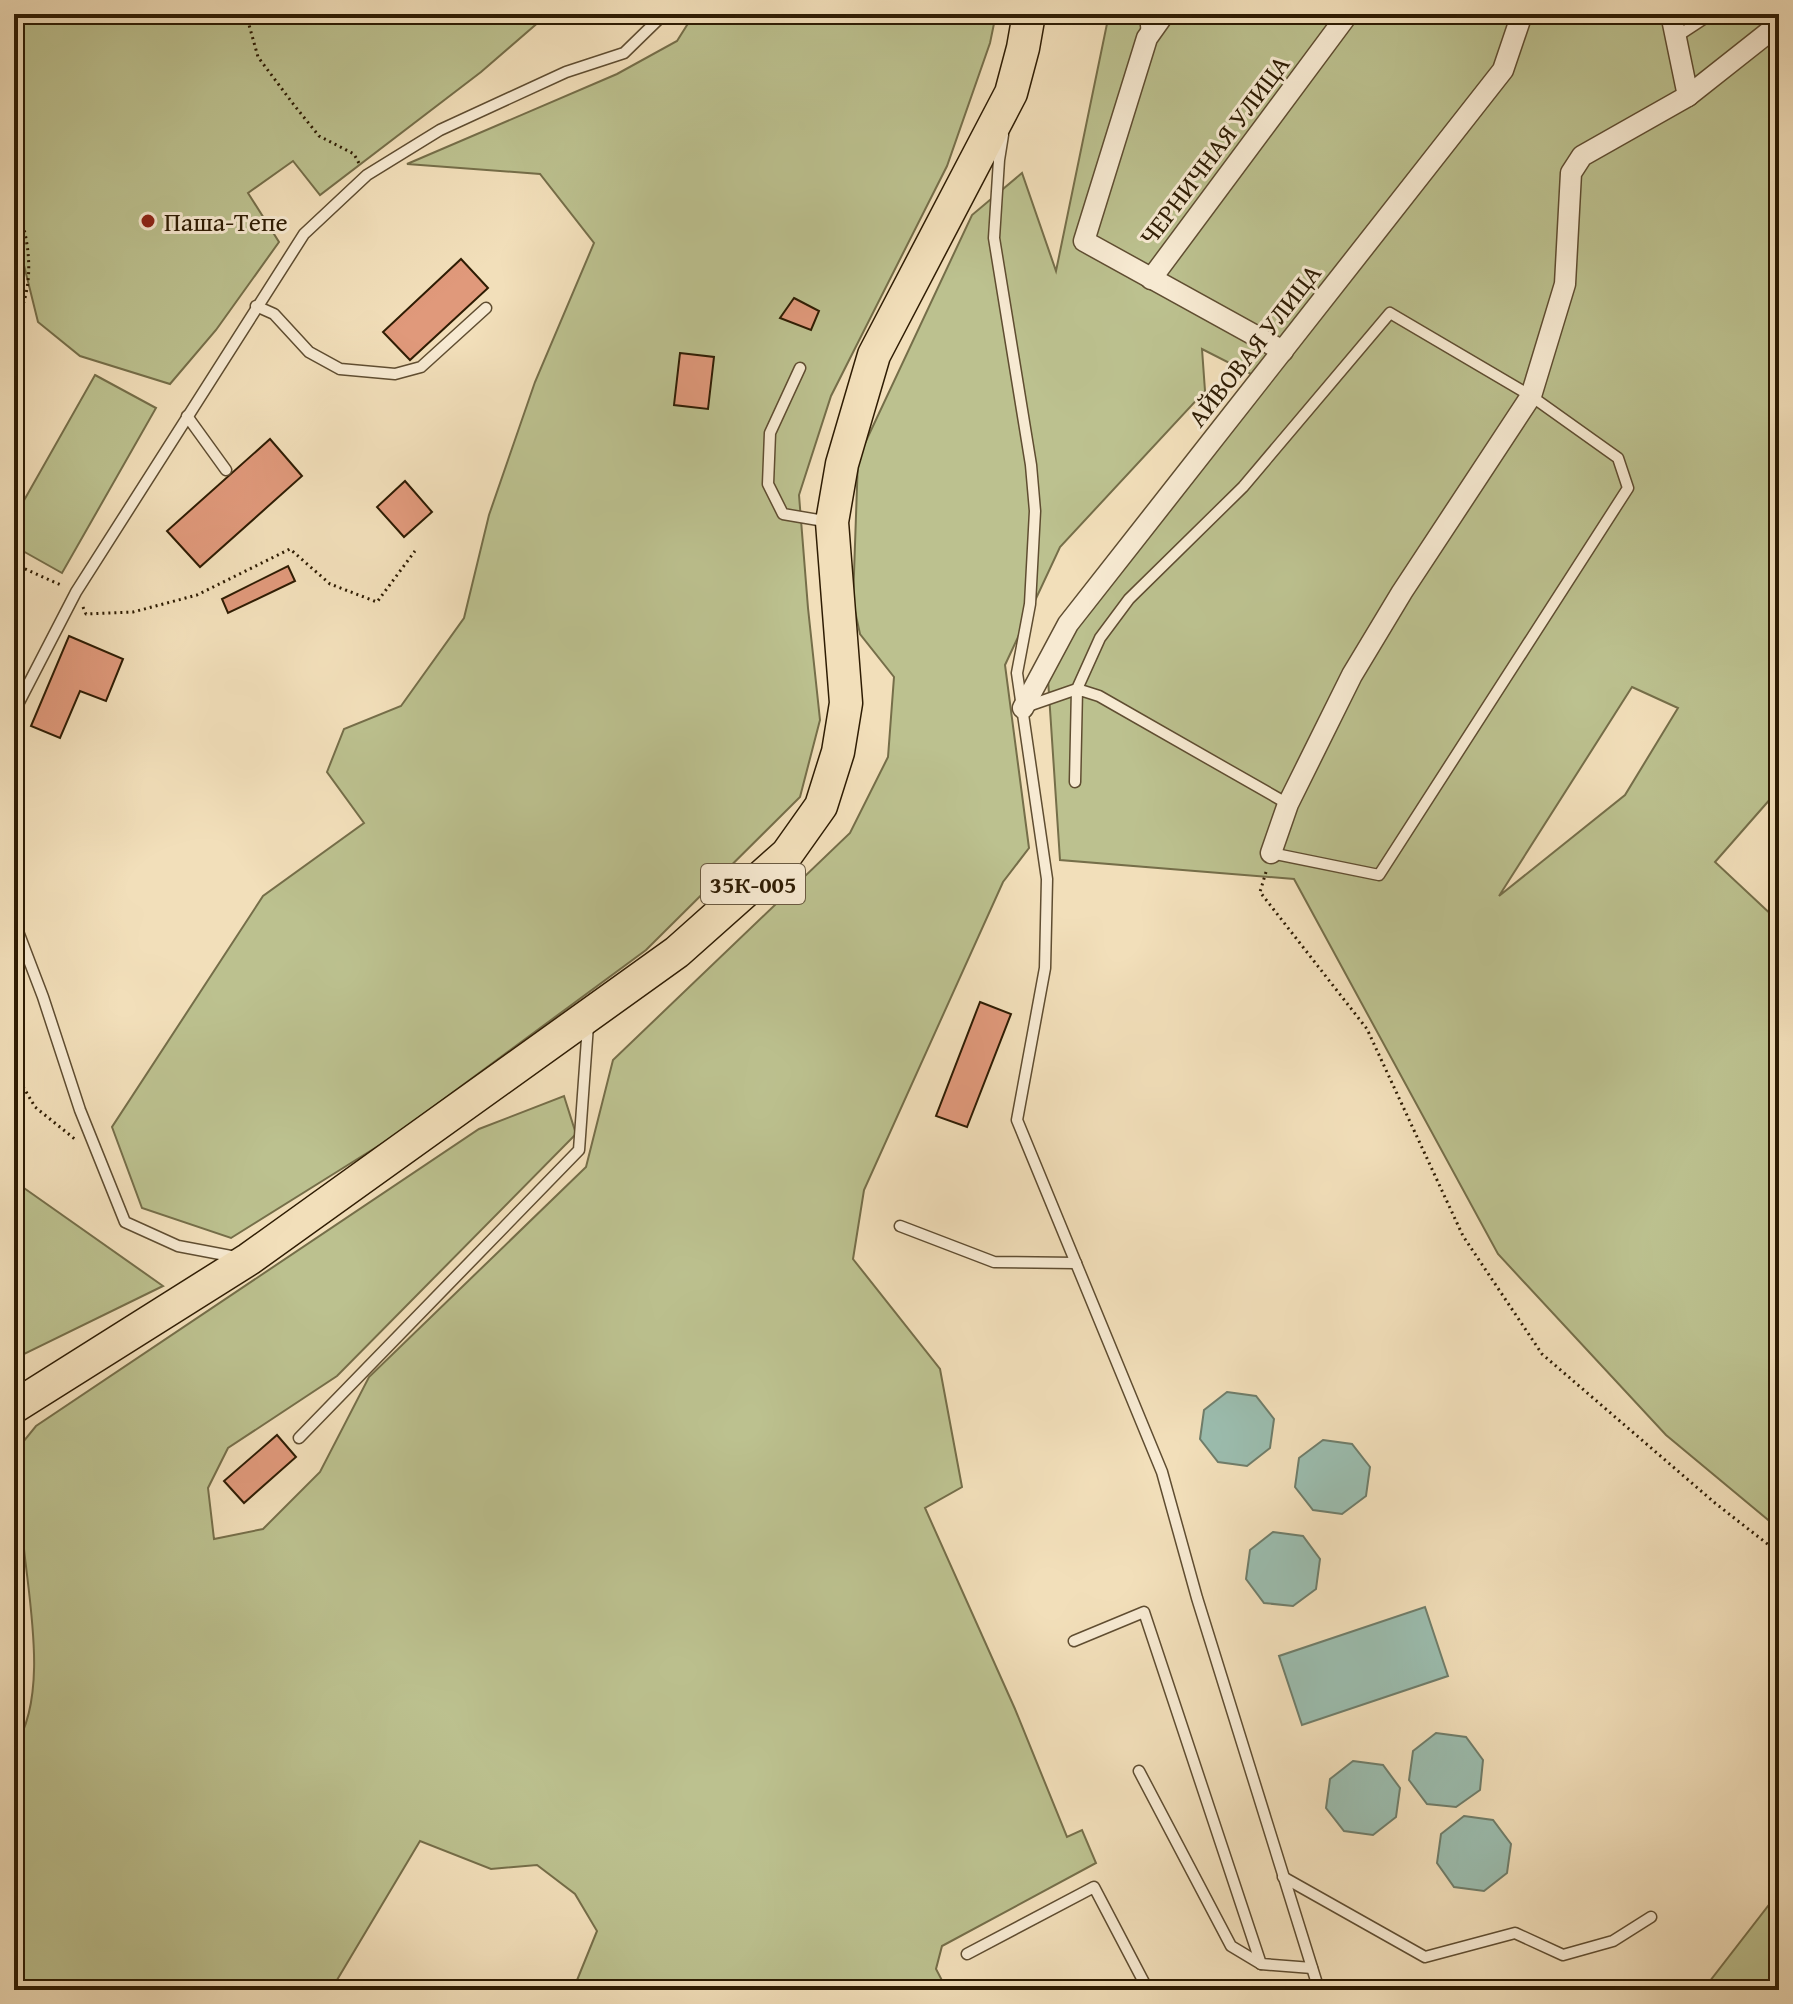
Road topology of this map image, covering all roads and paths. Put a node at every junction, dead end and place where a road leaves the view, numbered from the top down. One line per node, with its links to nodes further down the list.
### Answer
1 (246, 14): 15 (path)
2 (664, 14): 15 (lane)
3 (1029, 14): 13 (main road, 35К-005)
4 (1145, 14): 12 (lane)
5 (1164, 14): 12 (street)
6 (1348, 14): 17 (street, ЧЕРНИЧНАЯ УЛИЦА)
7 (1522, 14): 21 (street, АЙВОВАЯ УЛИЦА)
8 (1671, 14): 11 (street)
9 (1711, 14): 11 (lane)
10 (1779, 24): 14 (street)
11 (1676, 37): 14 (street)
12 (1147, 38): 17 (street)
13 (1011, 93): 26 (main road, 35К-005); 31 (lane)
14 (1688, 96): 23 (street)
15 (367, 175): 18 (lane)
16 (14, 196): 20 (path)
17 (1151, 279): 21 (street)
18 (256, 306): 19 (lane); 24 (lane)
19 (486, 308)
20 (14, 326)
21 (1283, 351): 31 (street, АЙВОВАЯ УЛИЦА)
22 (800, 368): 26 (lane)
23 (1531, 396): 30 (lane); 34 (street); 35 (lane)
24 (187, 416): 25 (lane); 29 (lane)
25 (226, 470)
26 (832, 522): 37 (main road, 35К-005)
27 (415, 551): 29 (path)
28 (14, 564): 29 (path)
29 (76, 592): 32 (lane)
30 (1077, 689): 31 (lane); 33 (lane); 34 (lane)
31 (1023, 708): 42 (lane)
32 (14, 712)
33 (1075, 782)
34 (1288, 804): 35 (street)
35 (1271, 853): 45 (path)
36 (14, 921): 39 (lane)
37 (589, 1015): 41 (main road, 35К-005); 44 (lane)
38 (14, 1071): 39 (path)
39 (100, 1161): 41 (lane)
40 (900, 1226): 42 (lane)
41 (249, 1259): 43 (main road, 35К-005)
42 (1076, 1263): 48 (lane)
43 (14, 1407)
44 (299, 1438)
45 (1779, 1553)
46 (1074, 1641): 51 (lane)
47 (1139, 1771): 51 (lane)
48 (1283, 1877): 49 (lane); 52 (lane)
49 (1651, 1917)
50 (967, 1954): 53 (lane)
51 (1261, 1964): 52 (lane)
52 (1312, 1968): 54 (lane)
53 (1148, 1990)
54 (1319, 1990)

